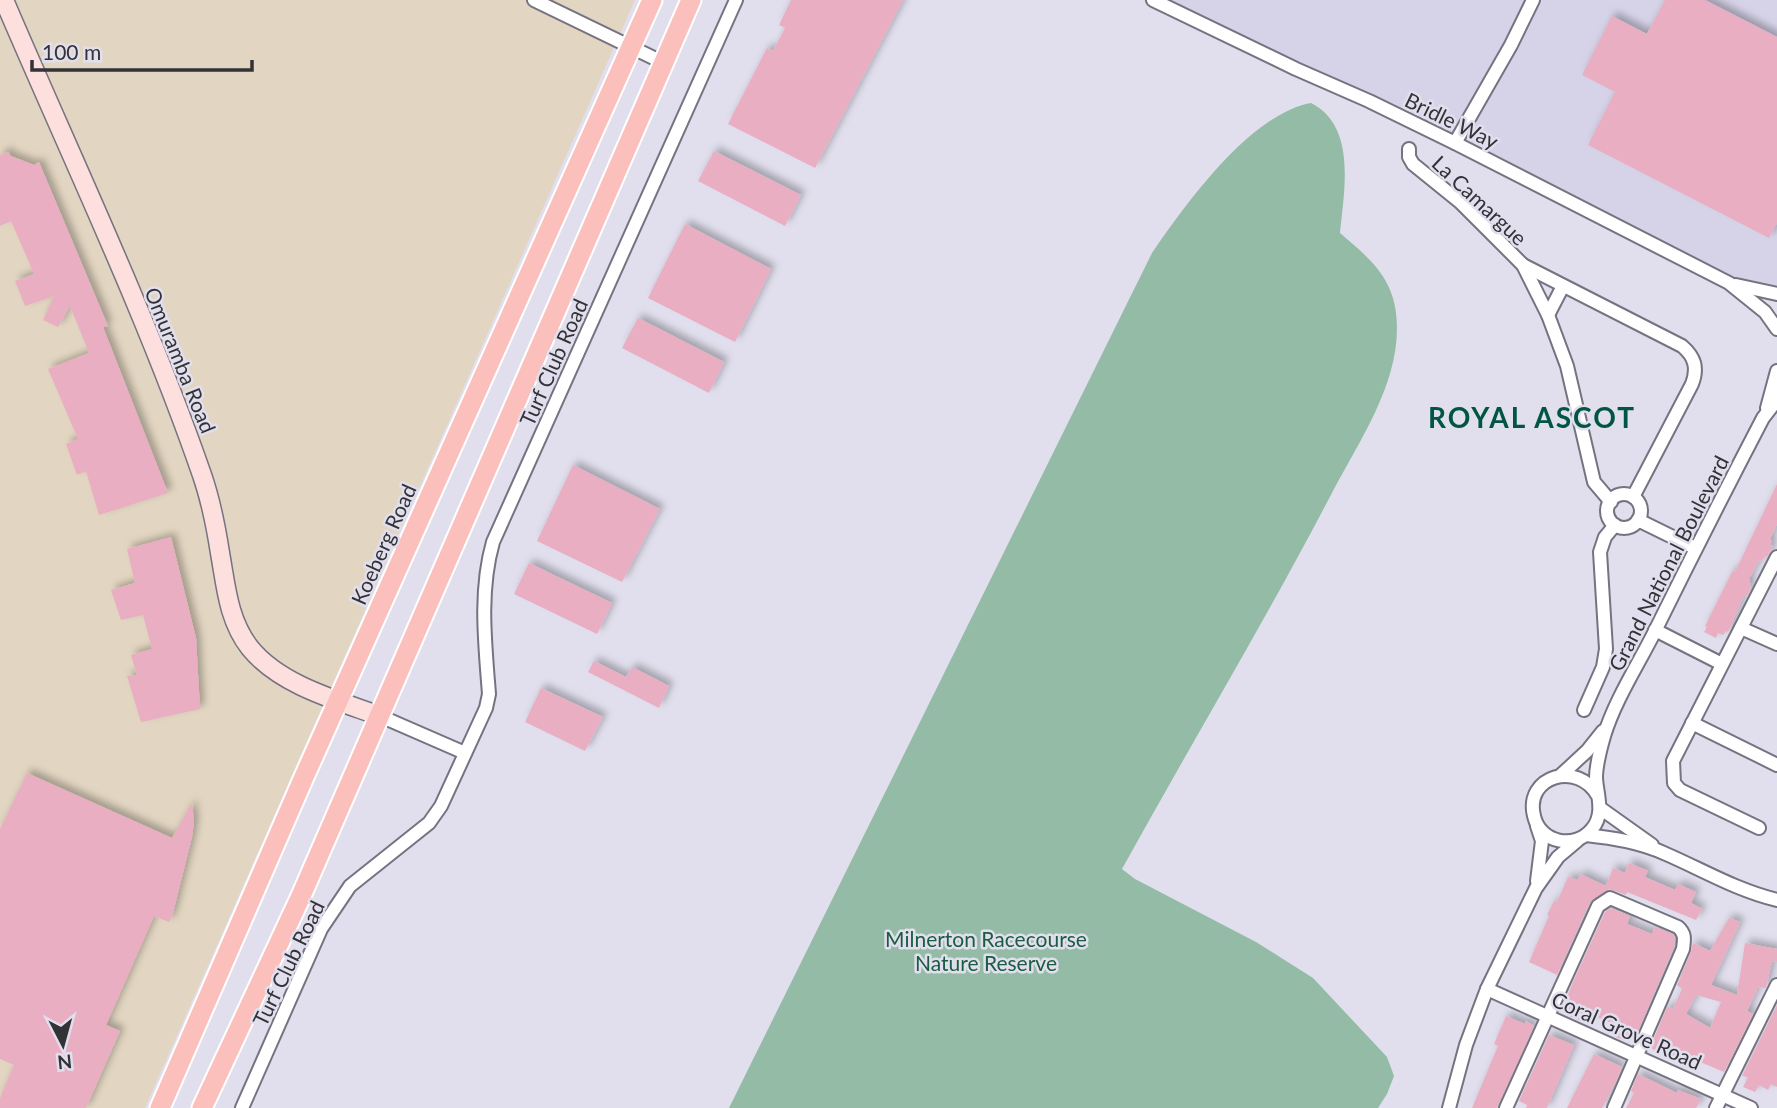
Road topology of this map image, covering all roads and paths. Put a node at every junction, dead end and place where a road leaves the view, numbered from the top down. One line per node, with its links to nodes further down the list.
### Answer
1 (4, 0): 31 (main road, Omuramba Road)
2 (534, 0): 8 (street)
3 (652, 0): 8 (main road, Koeberg Road)
4 (691, 0): 9 (main road)
5 (736, 0): 36 (street, Turf Club Road)
6 (1153, 0): 10 (street, Bridle Way)
7 (1532, 0): 10 (street)
8 (630, 48): 9 (street); 31 (main road, Koeberg Road)
9 (664, 63): 33 (main road)
10 (1455, 143): 13 (street, Bridle Way)
11 (1409, 149): 12 (street, La Camargue)
12 (1524, 265): 14 (street); 16 (street, La Camargue)
13 (1729, 283): 15 (street, Bridle Way); 17 (street, Bridle Way)
14 (1563, 286): 16 (street); 21 (street)
15 (1777, 294)
16 (1548, 315): 22 (street, La Camargue)
17 (1777, 330)
18 (1777, 371): 20 (street, Grand National Boulevard)
19 (1777, 400): 20 (street, Grand National Boulevard)
20 (1763, 418): 25 (street, Grand National Boulevard)
21 (1633, 497): 22 (street); 23 (street)
22 (1611, 502): 24 (street, La Camargue)
23 (1638, 520): 24 (street); 25 (street)
24 (1615, 525): 32 (street)
25 (1695, 548): 28 (street, Grand National Boulevard)
26 (1777, 557): 27 (street)
27 (1741, 628): 29 (street); 30 (street)
28 (1655, 630): 30 (street); 35 (street, Grand National Boulevard)
29 (1777, 645)
30 (1722, 664): 34 (street)
31 (339, 701): 33 (main road, Omuramba Road); 51 (main road, Koeberg Road)
32 (1584, 710)
33 (380, 716): 36 (street); 52 (main road)
34 (1692, 723): 37 (street); 41 (street)
35 (1607, 725): 38 (street, Grand National Boulevard); 39 (street, Grand National Boulevard)
36 (465, 753): 53 (street, Turf Club Road)
37 (1777, 765)
38 (1561, 775): 39 (street); 40 (street)
39 (1599, 802): 42 (street); 43 (street)
40 (1537, 825): 42 (street); 44 (street)
41 (1759, 828)
42 (1582, 837): 43 (street); 44 (street)
43 (1664, 853): 45 (street)
44 (1536, 888): 47 (street)
45 (1777, 900)
46 (1777, 985): 50 (street)
47 (1487, 989): 48 (street, Coral Grove Road); 54 (street)
48 (1547, 1016): 49 (street, Coral Grove Road); 49 (street); 55 (street)
49 (1636, 1056): 50 (street, Coral Grove Road); 56 (street)
50 (1723, 1095): 57 (street); 58 (street, Coral Grove Road)
51 (160, 1108)
52 (202, 1108)
53 (242, 1108)
54 (1449, 1108)
55 (1506, 1108)
56 (1614, 1108)
57 (1716, 1108)
58 (1751, 1108)

